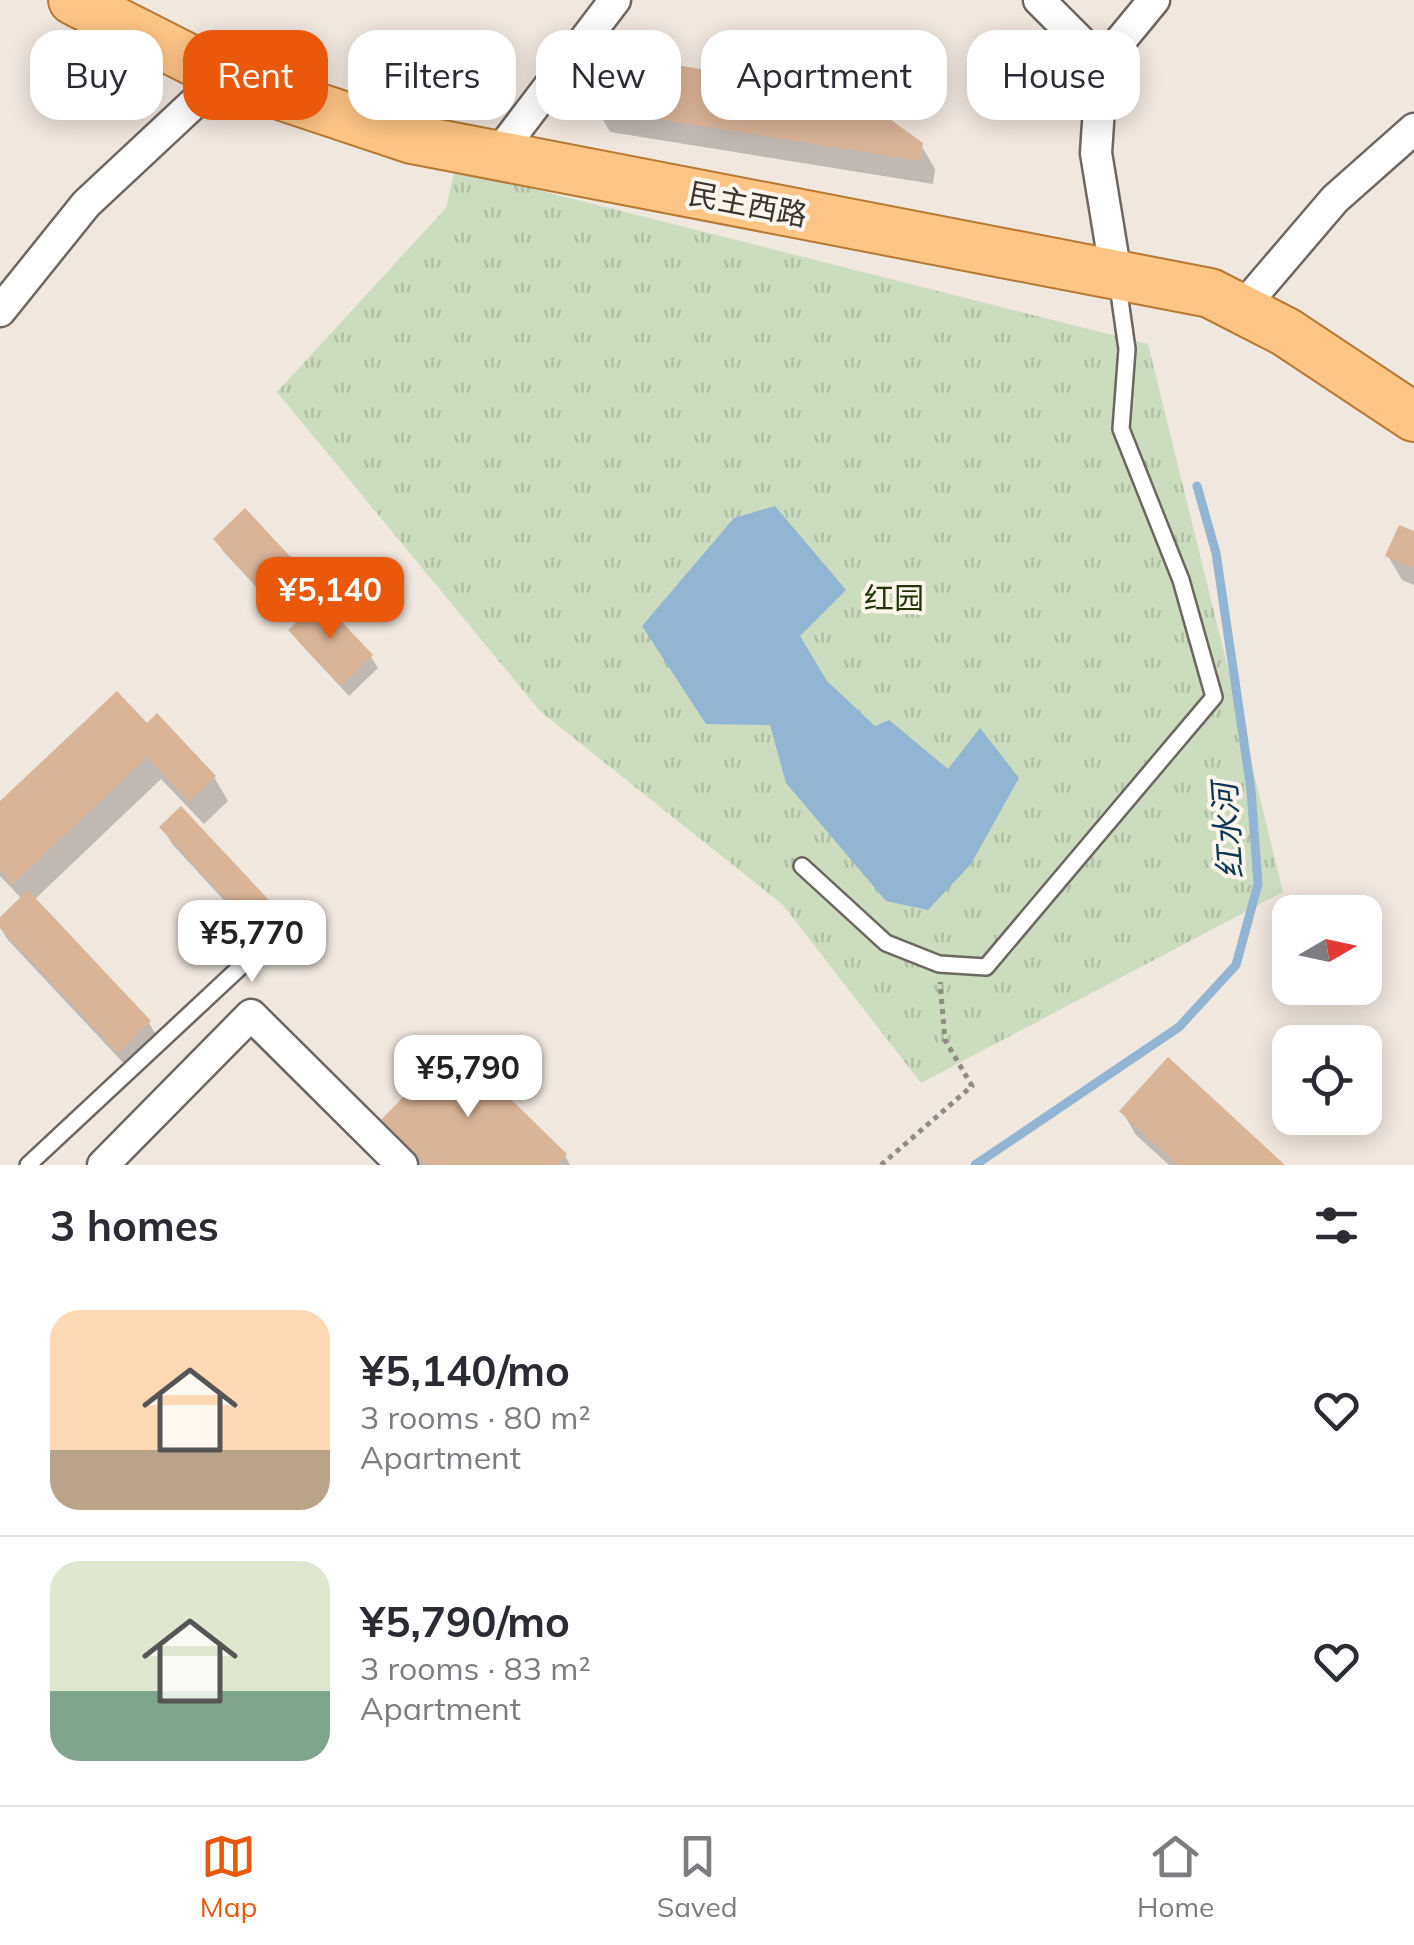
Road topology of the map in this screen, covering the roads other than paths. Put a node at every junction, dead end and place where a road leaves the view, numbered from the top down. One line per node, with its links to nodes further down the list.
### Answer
1 (73, 0): 7 (main road, 民主西路)
2 (616, 0): 12 (street)
3 (1038, 0): 5 (street)
4 (1154, 0): 6 (street)
5 (1068, 30)
6 (1129, 30)
7 (183, 56)
8 (328, 111): 12 (main road, 民主西路)
9 (183, 113): 15 (street)
10 (1098, 120): 13 (street)
11 (1414, 129): 14 (street)
12 (497, 155): 13 (main road, 民主西路)
13 (1116, 275): 14 (main road, 民主西路); 17 (lane)
14 (1242, 310): 16 (main road, 民主西路)
15 (0, 312)
16 (1414, 417)
17 (802, 866)
18 (295, 916): 19 (lane)
19 (28, 1165)
20 (103, 1165): 21 (street)
21 (402, 1165)

